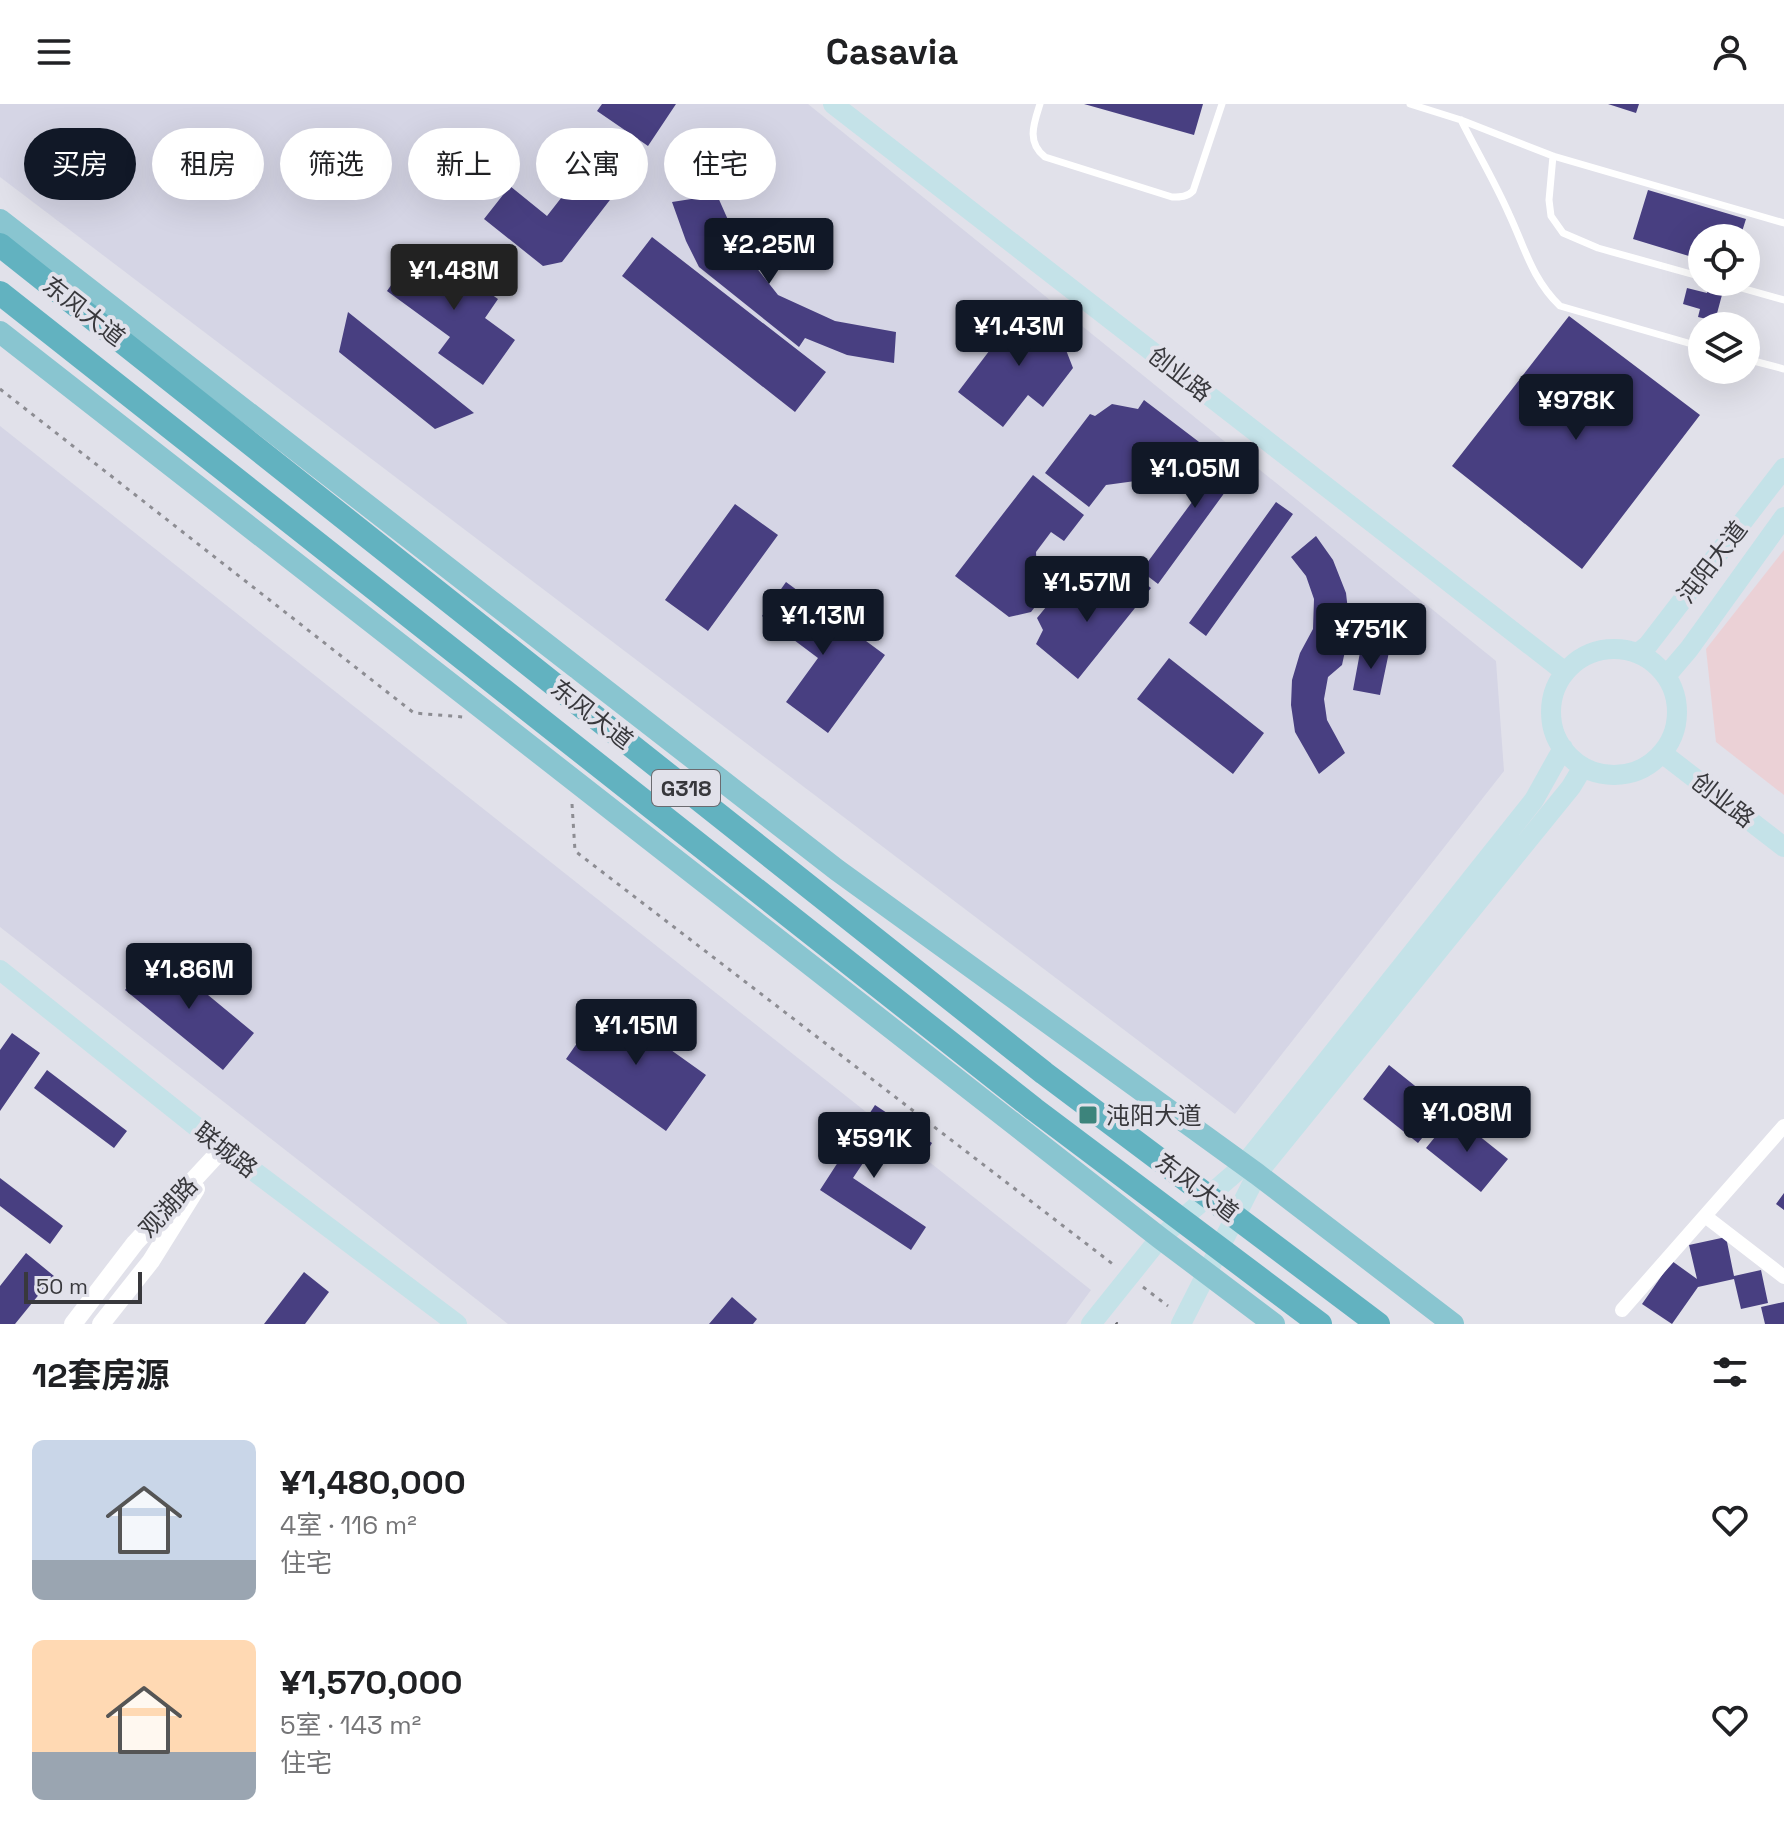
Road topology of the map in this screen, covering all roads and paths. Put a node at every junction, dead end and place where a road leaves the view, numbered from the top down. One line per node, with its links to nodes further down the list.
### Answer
1 (833, 104): 22 (main road, 创业路)
2 (1040, 104): 3 (lane)
3 (1222, 104)
4 (1410, 104): 5 (lane)
5 (1461, 120): 6 (lane); 15 (lane)
6 (1553, 156): 8 (lane); 10 (lane)
7 (0, 220): 33 (main road)
8 (1784, 223)
9 (0, 245): 47 (highway, 东风大道 / G318)
10 (1688, 273)
11 (0, 293): 46 (highway, 东风大道 / G318)
12 (1760, 293): 13 (lane)
13 (1784, 300)
14 (0, 332): 35 (main road)
15 (1688, 343)
16 (1760, 363): 17 (lane)
17 (1784, 369)
18 (0, 389): 24 (path)
19 (1784, 468): 21 (main road, 沌阳大道)
20 (1784, 517): 23 (main road, 沌阳大道)
21 (1638, 653): 22 (main road); 23 (main road)
22 (1565, 672): 25 (main road)
23 (1666, 676): 26 (main road)
24 (465, 717)
25 (1563, 748): 27 (main road); 33 (main road)
26 (1662, 753): 27 (main road); 29 (main road, 创业路)
27 (1583, 767): 33 (main road)
28 (561, 795): 37 (path)
29 (1784, 847)
30 (0, 970): 32 (main road, 联城路)
31 (1784, 1126): 34 (street)
32 (223, 1148): 41 (street, 观湖路); 42 (street, 观湖路); 43 (main road, 联城路)
33 (1250, 1170): 35 (main road); 36 (main road); 48 (main road)
34 (1705, 1216): 38 (street); 39 (street)
35 (1160, 1238): 36 (main road); 37 (main road)
36 (1205, 1274): 40 (main road); 45 (main road)
37 (1128, 1275): 40 (path); 44 (main road)
38 (1784, 1277)
39 (1622, 1310)
40 (1183, 1322)
41 (73, 1324)
42 (101, 1324)
43 (457, 1324)
44 (1091, 1324)
45 (1274, 1324)
46 (1320, 1324)
47 (1378, 1324)
48 (1453, 1324)

